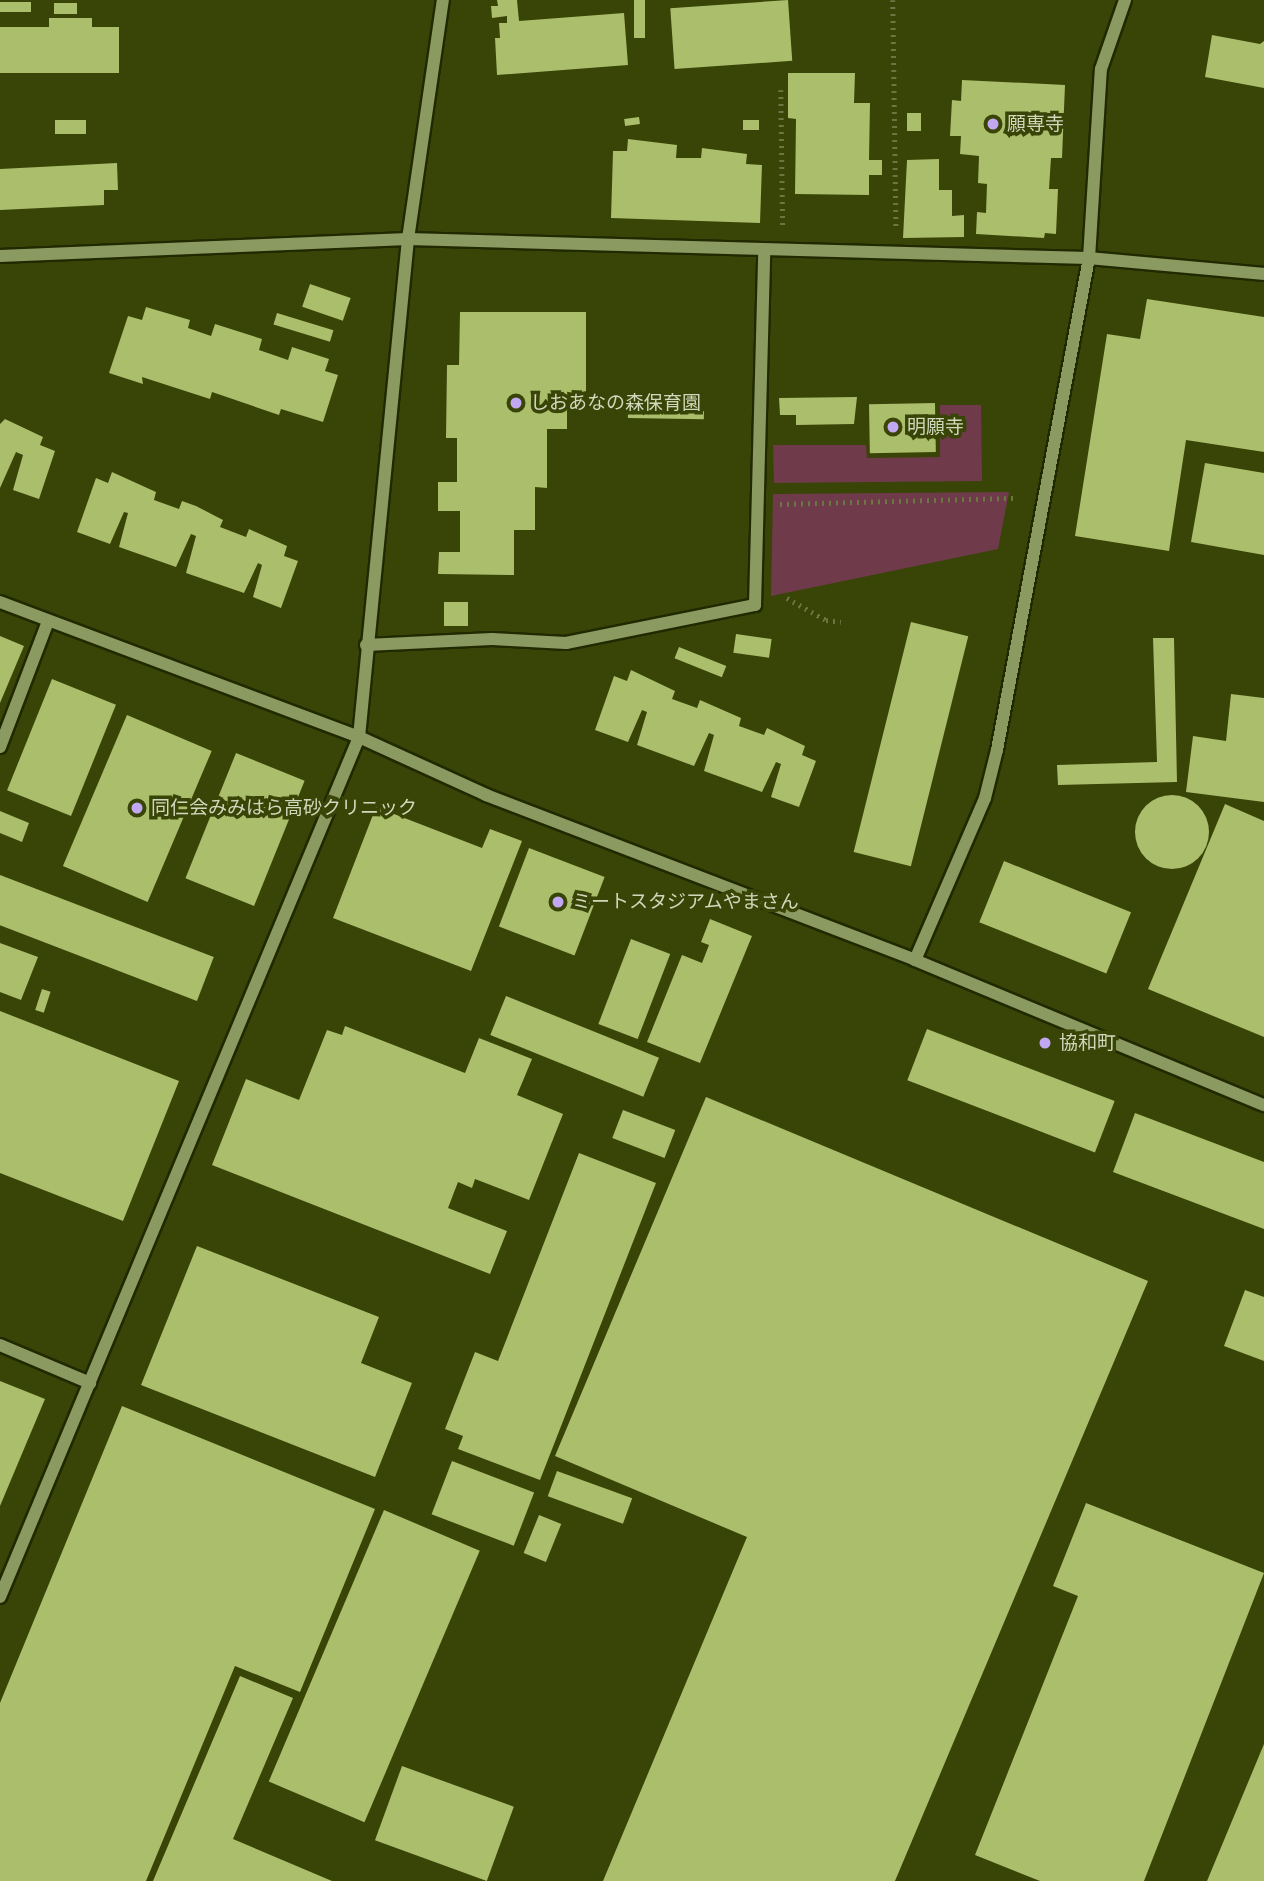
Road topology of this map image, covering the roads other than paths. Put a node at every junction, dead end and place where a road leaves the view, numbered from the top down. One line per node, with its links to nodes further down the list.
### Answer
1 (443, 0): 3 (street)
2 (1125, 0): 6 (street)
3 (408, 239): 4 (street); 5 (street); 10 (street)
4 (764, 252): 6 (street); 10 (street)
5 (0, 256)
6 (1089, 258): 7 (street); 13 (street)
7 (1264, 274)
8 (0, 602): 9 (street)
9 (48, 621): 11 (street); 12 (street)
10 (366, 645): 11 (street)
11 (359, 737): 13 (street); 16 (street)
12 (0, 747)
13 (915, 961): 14 (street)
14 (1264, 1105)
15 (0, 1345): 16 (street)
16 (90, 1383): 17 (street)
17 (0, 1597)

